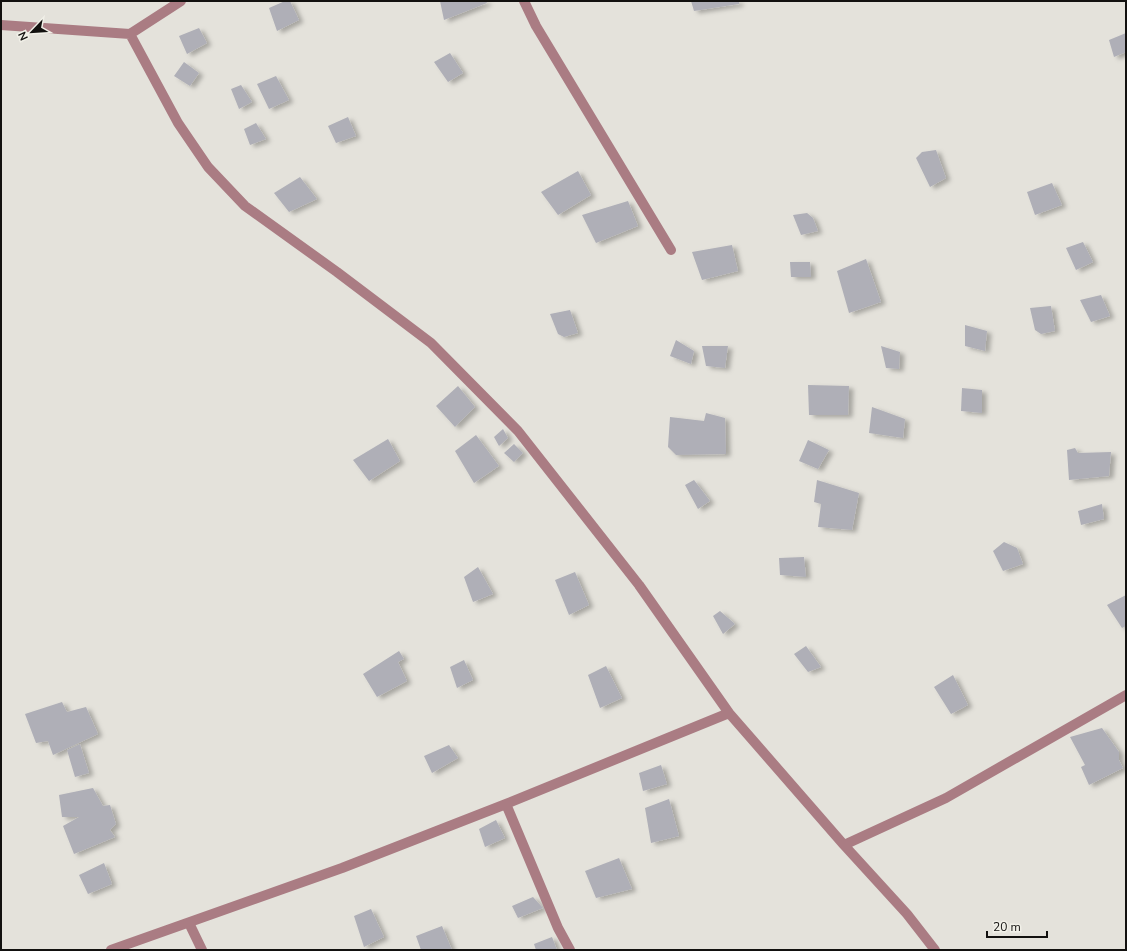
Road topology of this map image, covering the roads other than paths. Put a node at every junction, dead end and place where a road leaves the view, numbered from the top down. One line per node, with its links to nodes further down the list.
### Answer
1 (181, 1): 4 (street)
2 (524, 1): 5 (street)
3 (1, 25): 4 (street)
4 (130, 34): 7 (street)
5 (671, 250)
6 (1126, 695): 9 (street)
7 (729, 713): 8 (street); 9 (street)
8 (506, 804): 10 (street); 13 (street)
9 (844, 845): 14 (street)
10 (189, 923): 11 (street); 12 (street)
11 (111, 950)
12 (202, 950)
13 (570, 950)
14 (936, 950)

